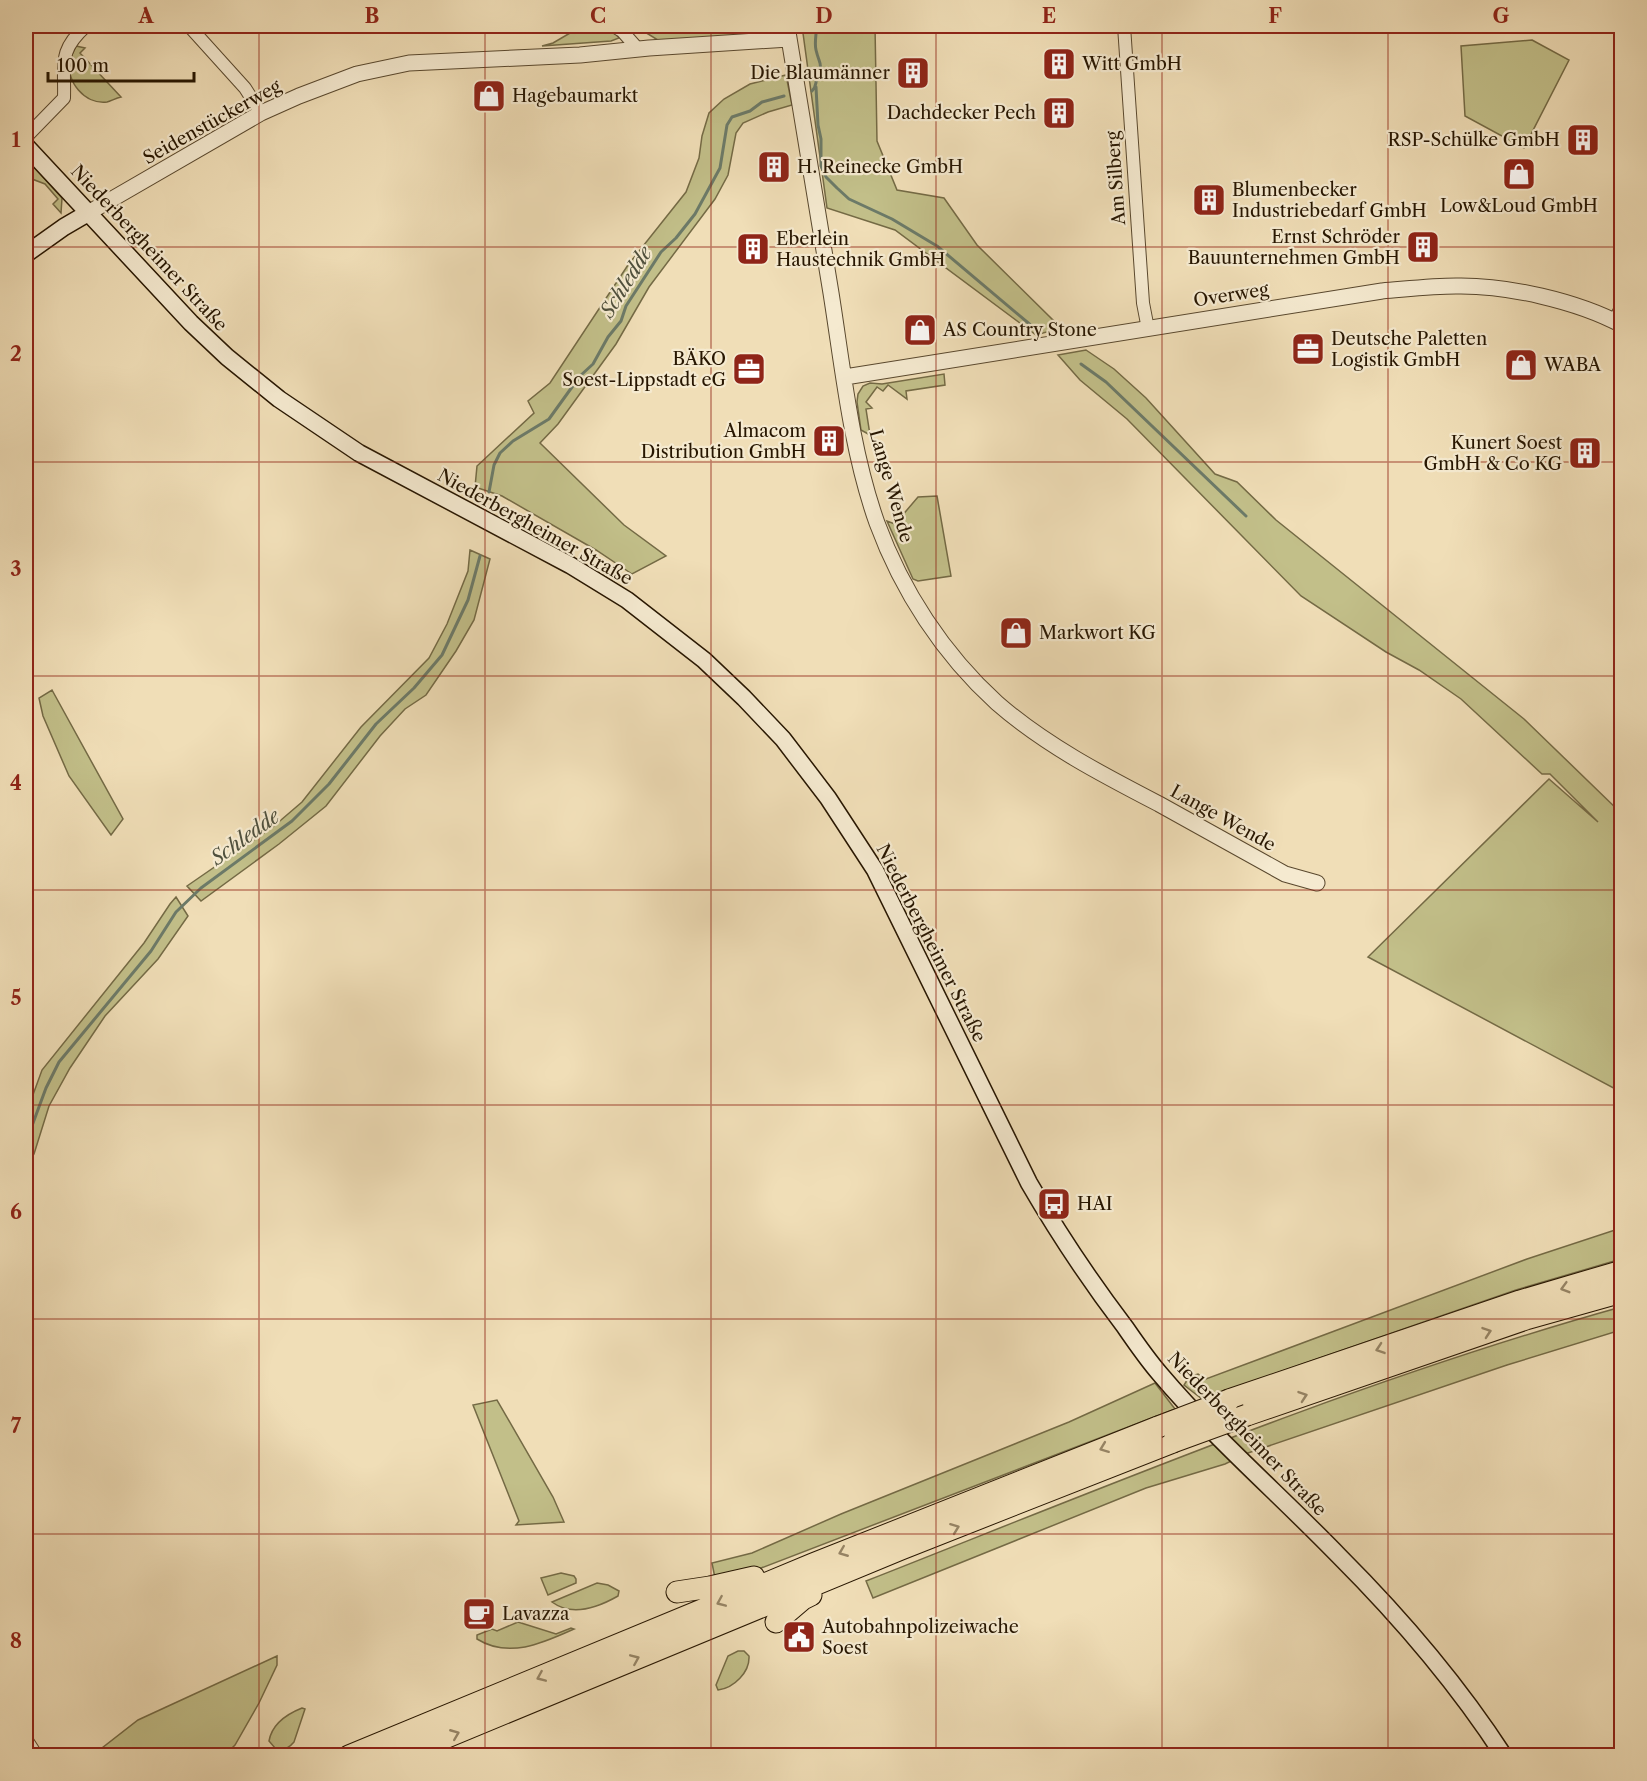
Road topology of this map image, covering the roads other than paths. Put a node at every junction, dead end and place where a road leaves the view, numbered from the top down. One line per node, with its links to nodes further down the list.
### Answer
1 (86, 26): 8 (street)
2 (189, 26): 7 (street)
3 (613, 26): 6 (street)
4 (1124, 26): 14 (street, Am Silberg)
5 (788, 32): 6 (street, Seidenstückerweg); 15 (street, Lange Wende)
6 (638, 49): 7 (street, Seidenstückerweg)
7 (261, 113): 10 (street, Seidenstückerweg)
8 (26, 137)
9 (26, 146): 10 (main road, Niederbergheimer Straße)
10 (88, 213): 11 (main road); 27 (main road, Niederbergheimer Straße)
11 (26, 254)
12 (1622, 306): 13 (street)
13 (1618, 323): 14 (street, Overweg)
14 (1148, 329): 15 (street, Overweg)
15 (845, 377): 16 (street, Lange Wende)
16 (1317, 883)
17 (1622, 1271): 19 (highway, one-way to 19, bridge)
18 (1622, 1292): 19 (highway, one-way to 18, bridge)
19 (873, 1554): 20 (highway)
20 (819, 1578): 21 (highway); 22 (highway); 25 (highway, one-way to 25); 26 (highway, one-way to 20)
21 (677, 1592)
22 (776, 1622)
23 (26, 1739): 24 (street)
24 (37, 1755)
25 (349, 1755)
26 (400, 1755)
27 (1504, 1755)

